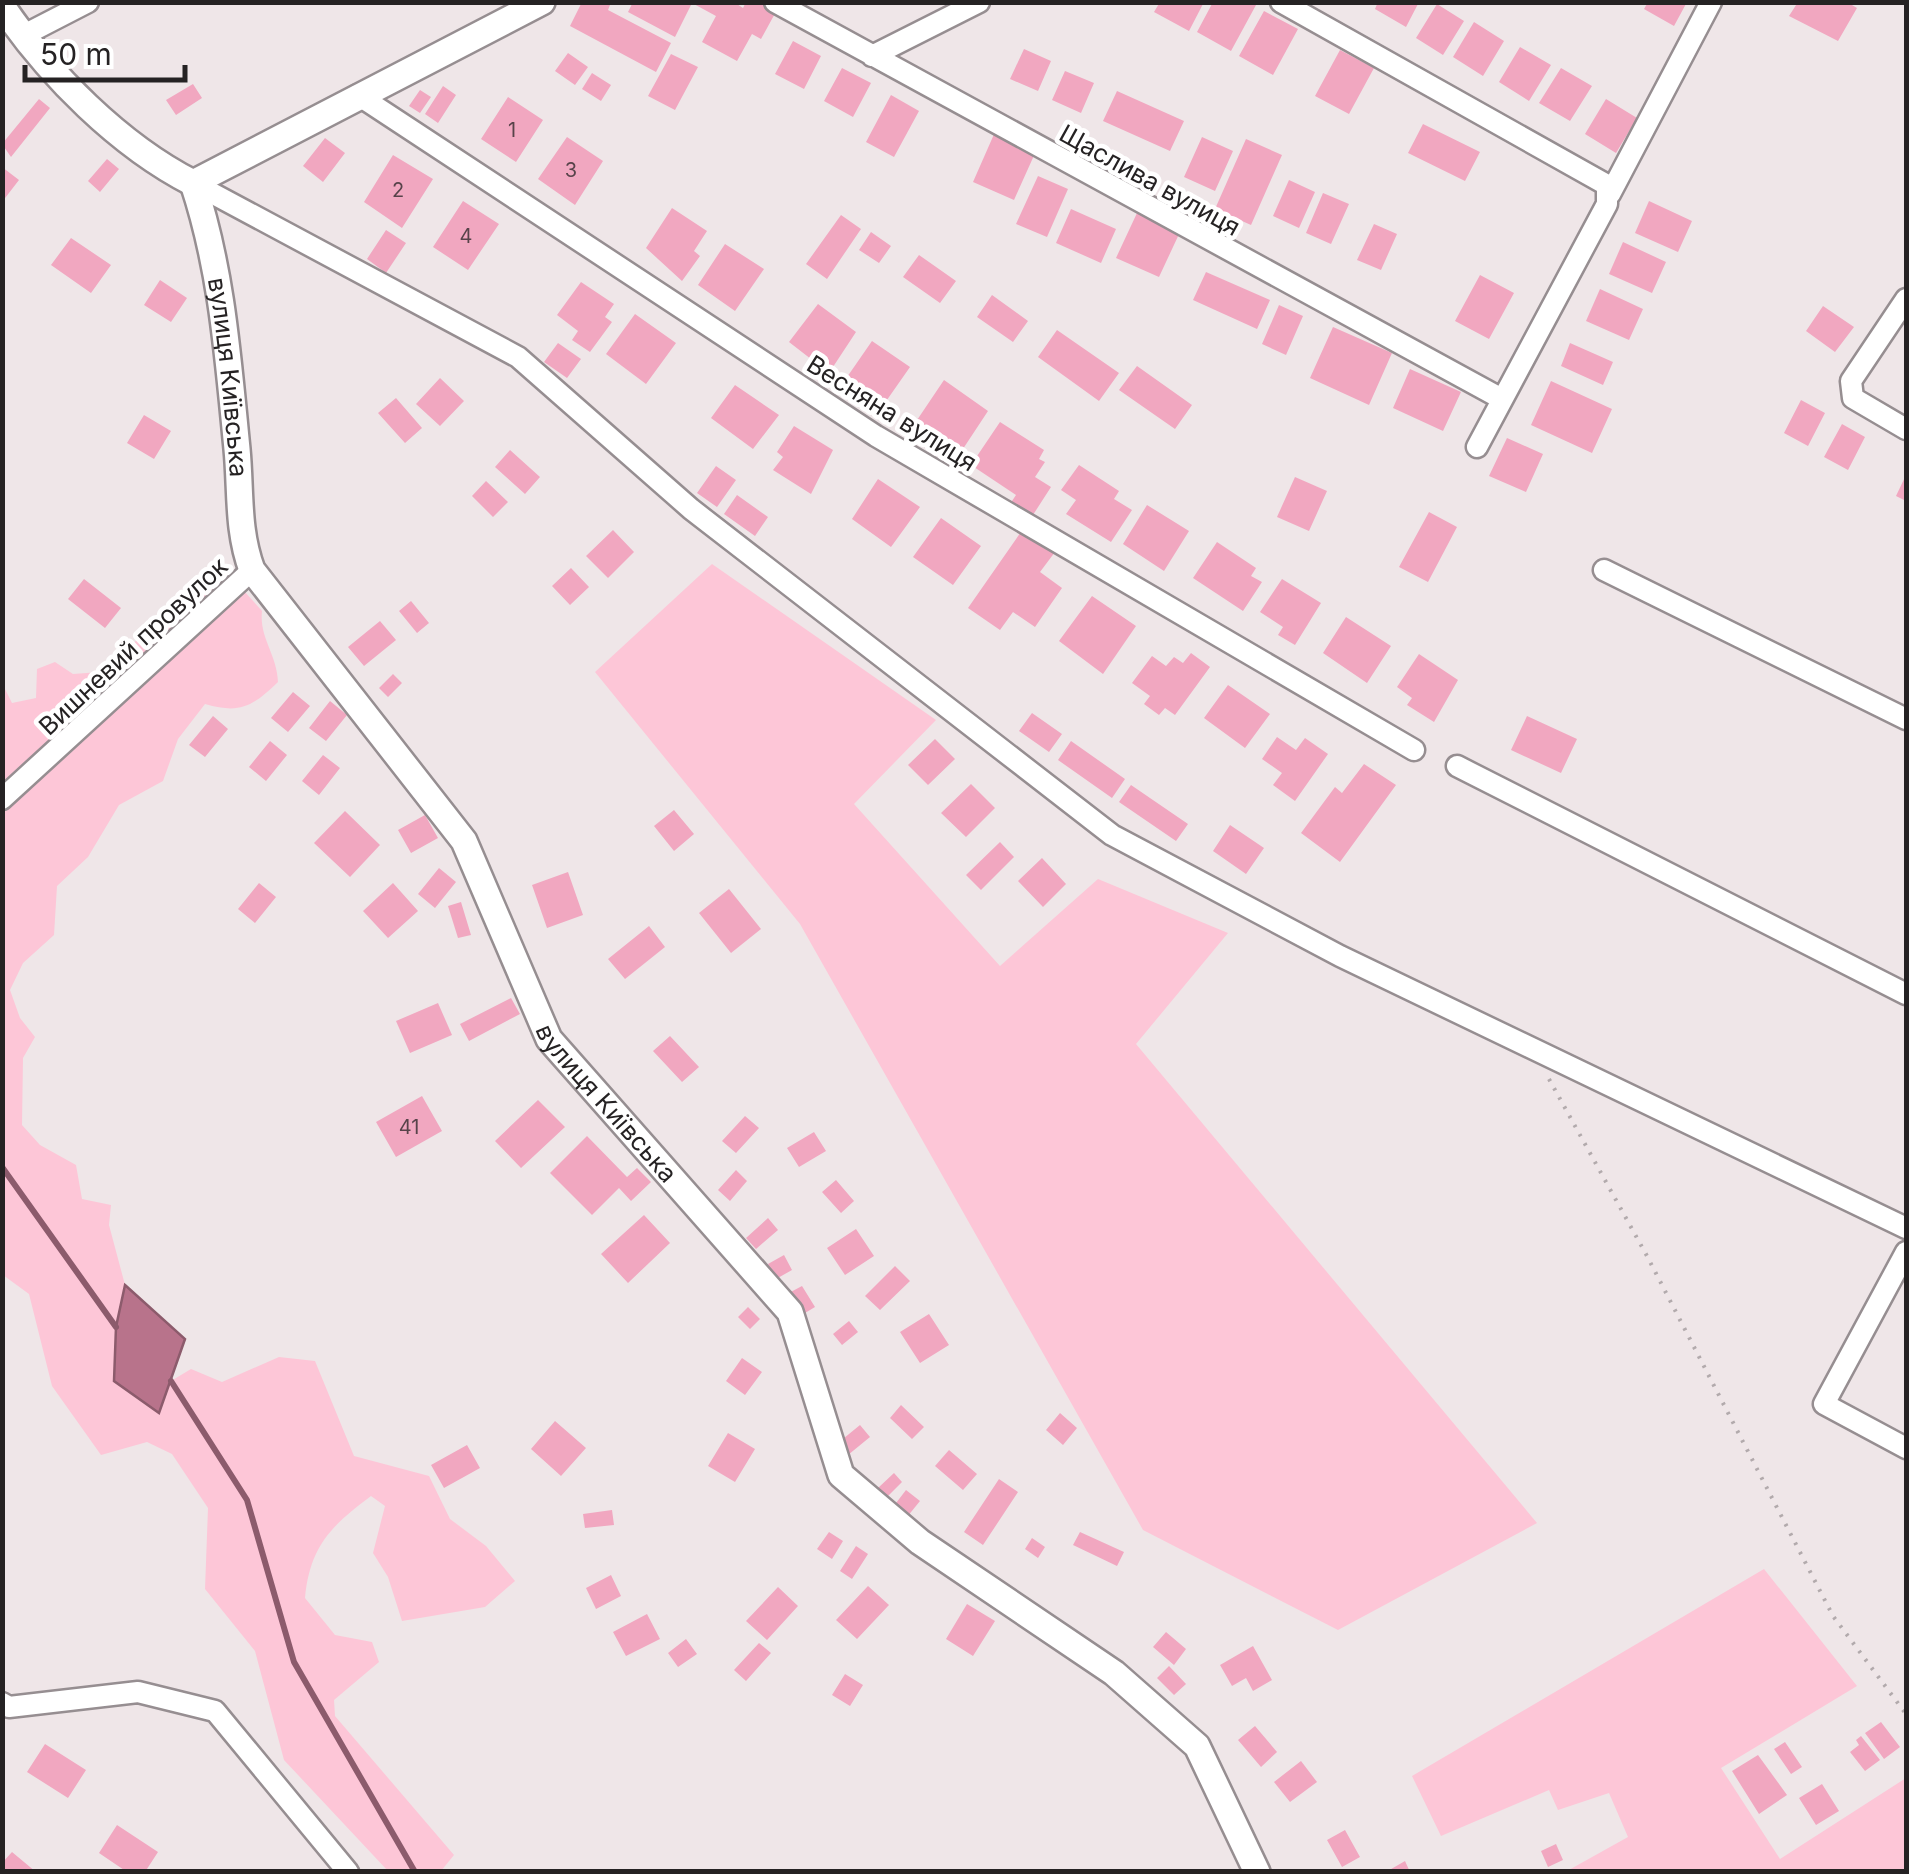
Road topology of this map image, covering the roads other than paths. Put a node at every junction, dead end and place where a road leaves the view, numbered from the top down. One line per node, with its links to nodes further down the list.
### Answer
1 (88, 2): 8 (street)
2 (542, 2): 10 (street)
3 (775, 2): 9 (street, Щаслива вулиця)
4 (979, 2): 9 (street)
5 (1281, 2): 12 (street)
6 (1711, 2): 12 (street)
7 (3, 9): 8 (street)
8 (24, 35): 11 (street)
9 (872, 56): 14 (street, Щаслива вулиця)
10 (358, 95): 11 (street); 20 (street, Весняна вулиця)
11 (193, 184): 17 (street, вулиця Київська); 24 (street)
12 (1610, 194): 14 (street)
13 (1906, 300): 15 (street)
14 (1502, 400): 16 (street)
15 (1906, 429)
16 (1476, 447)
17 (252, 570): 22 (street, Вишневий провулок); 29 (street, вулиця Київська)
18 (1604, 570): 19 (street)
19 (1906, 719)
20 (1414, 750)
21 (1457, 766): 23 (street)
22 (2, 799)
23 (1906, 994)
24 (1906, 1228)
25 (1906, 1252): 26 (street)
26 (1906, 1448)
27 (2, 1703): 28 (street)
28 (348, 1872)
29 (1257, 1872)

